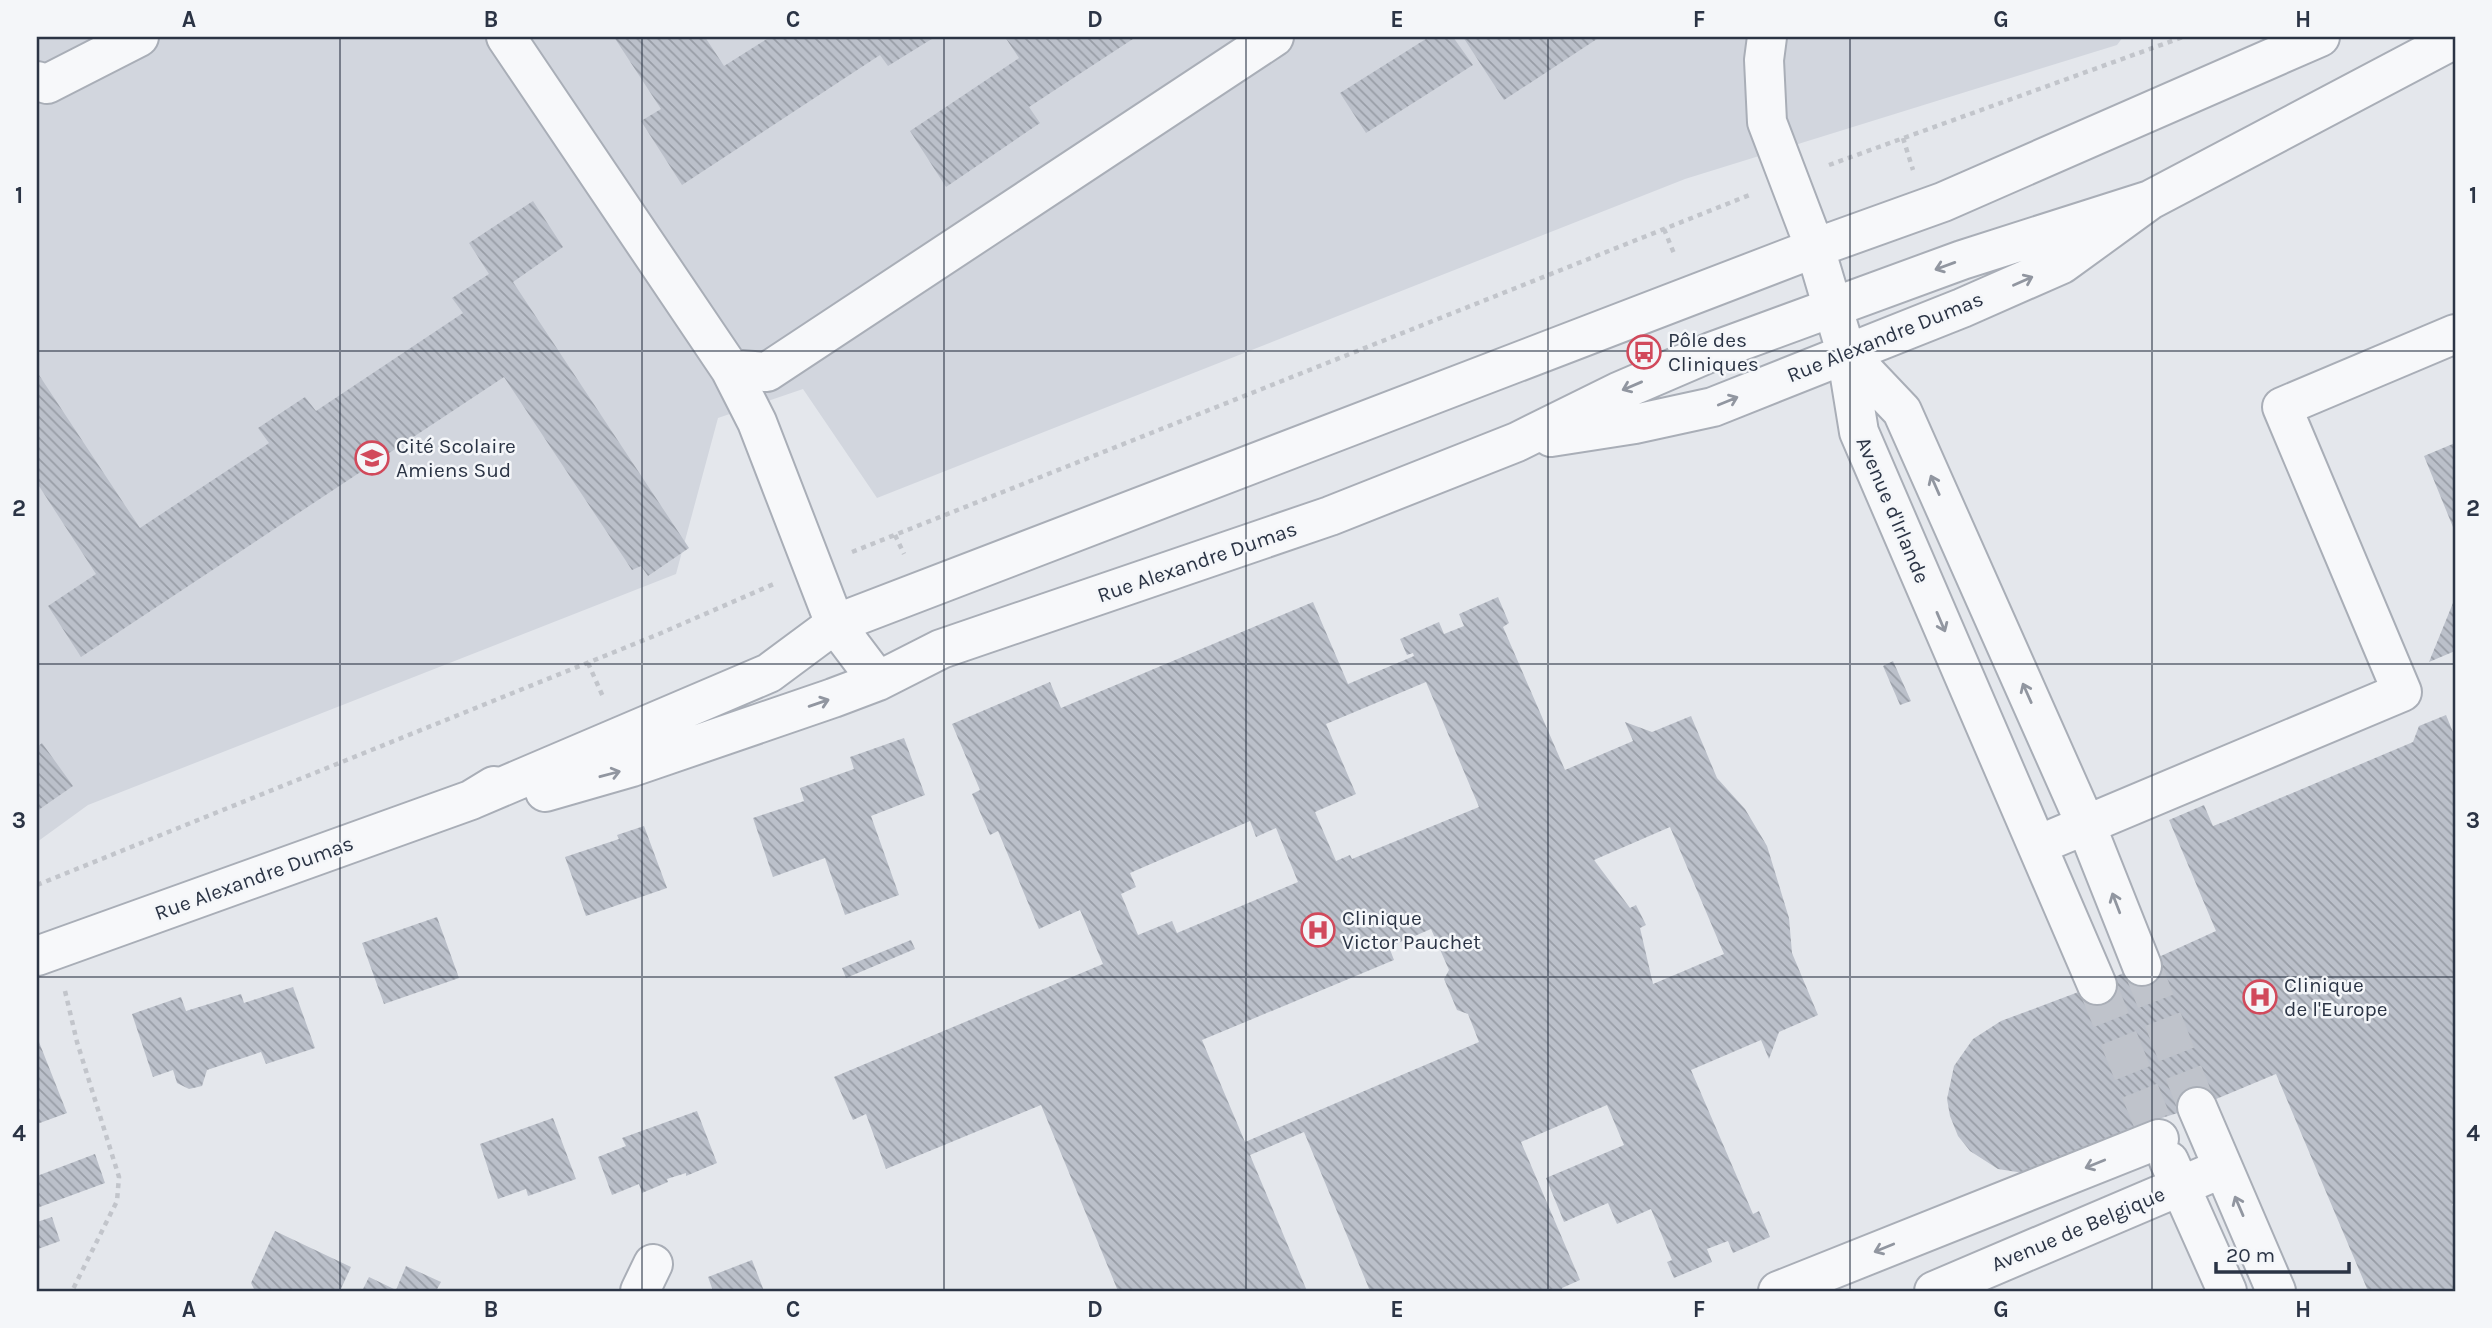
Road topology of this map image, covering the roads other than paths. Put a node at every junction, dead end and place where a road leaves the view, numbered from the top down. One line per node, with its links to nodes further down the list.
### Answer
1 (138, 37): 7 (street)
2 (506, 37): 13 (street)
3 (1274, 37): 13 (street)
4 (1767, 37): 9 (street, Avenue d'Irlande)
5 (2320, 37): 9 (street, Rue Alexandre Dumas)
6 (2455, 39): 8 (street, Rue Alexandre Dumas)
7 (37, 81)
8 (2150, 200): 10 (street, Rue Alexandre Dumas, one-way to 10); 12 (street, Rue Alexandre Dumas, one-way to 8)
9 (1815, 248): 10 (street, Avenue d'Irlande); 15 (street, Rue Alexandre Dumas)
10 (1833, 309): 12 (street, Avenue d'Irlande); 14 (street, Rue Alexandre Dumas, one-way to 14)
11 (2455, 334): 19 (street)
12 (1846, 352): 14 (street, Rue Alexandre Dumas, one-way to 12); 19 (street, one-way to 12); 20 (street, Avenue d'Irlande, one-way to 20)
13 (730, 369): 15 (street)
14 (1517, 442): 16 (street, Rue Alexandre Dumas)
15 (835, 624): 16 (street); 17 (street); 18 (street, Rue Alexandre Dumas)
16 (877, 681): 17 (street, Rue Alexandre Dumas, one-way to 16)
17 (685, 749): 18 (street, Rue Alexandre Dumas, one-way to 17)
18 (471, 800): 21 (street, Rue Alexandre Dumas)
19 (2086, 825): 20 (street); 22 (street, one-way to 19)
20 (2038, 845): 23 (street, Avenue d'Irlande)
21 (47, 952)
22 (2142, 965)
23 (2096, 985)
24 (2197, 1107): 25 (street)
25 (2223, 1168): 26 (street, Avenue de Belgique); 30 (street, one-way to 25)
26 (2180, 1186): 27 (street, one-way to 27); 28 (street, Avenue de Belgique); 29 (street)
27 (1778, 1291)
28 (1934, 1291)
29 (2227, 1291)
30 (2276, 1291)

